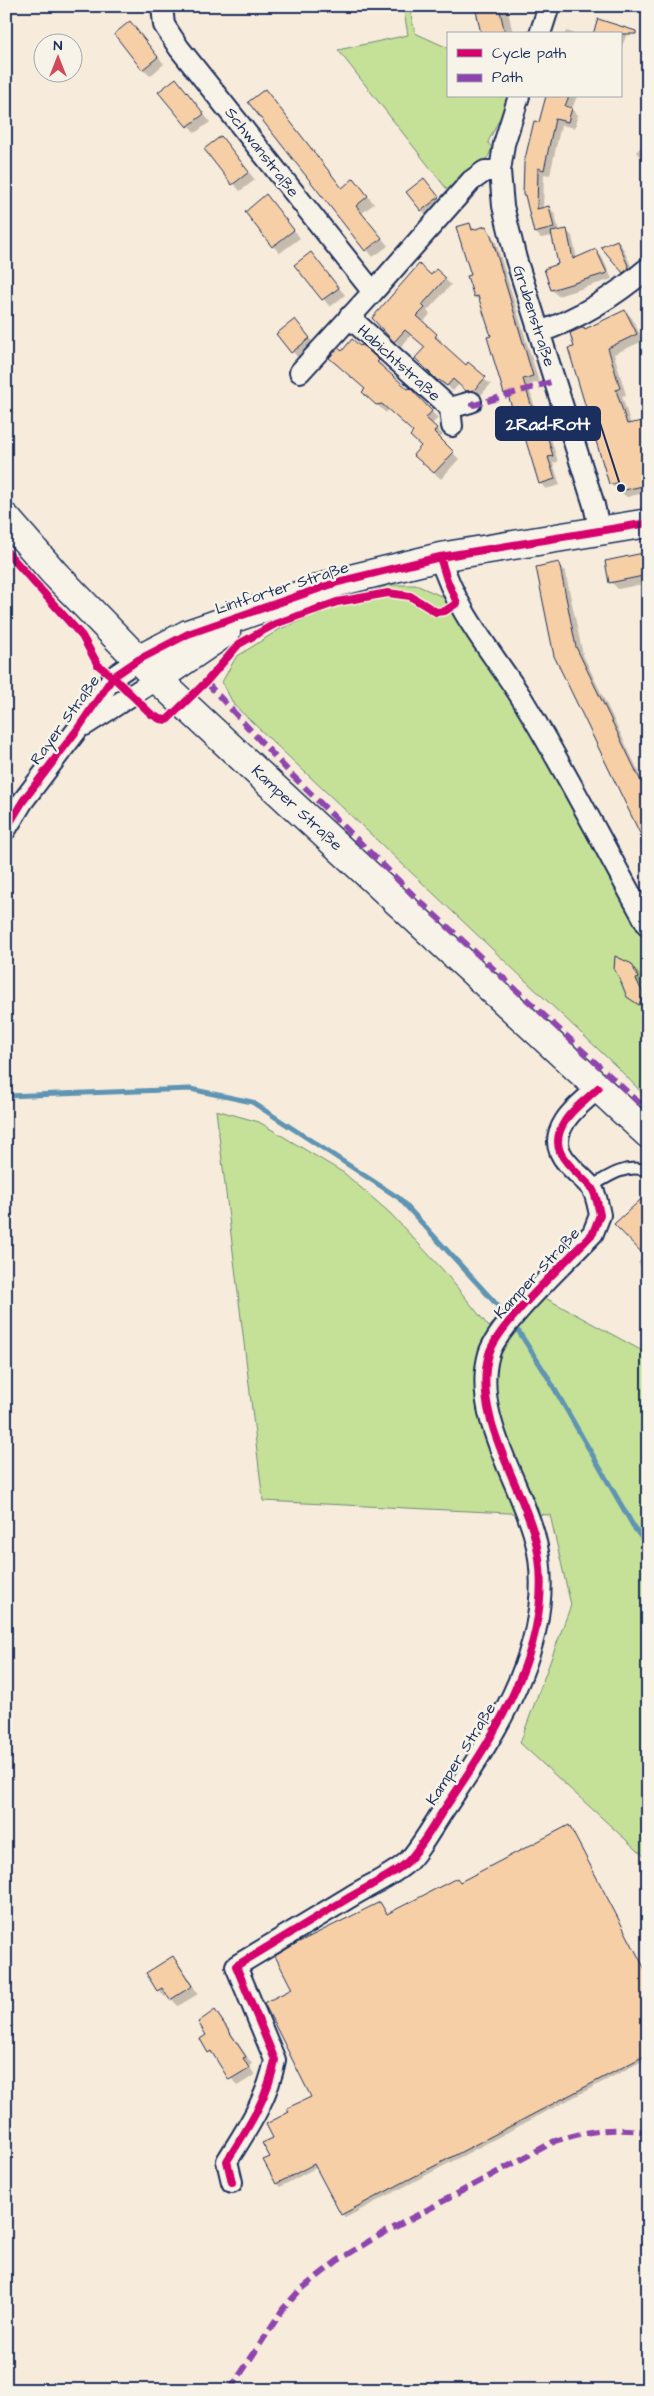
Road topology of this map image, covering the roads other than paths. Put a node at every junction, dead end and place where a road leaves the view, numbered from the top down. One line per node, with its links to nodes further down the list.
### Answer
1 (162, 6): 7 (street, Schwanstraße)
2 (550, 6): 3 (street)
3 (541, 32)
4 (519, 98): 5 (street, Grubenstraße)
5 (500, 170): 7 (street); 9 (street, Grubenstraße)
6 (648, 268): 9 (street)
7 (372, 292): 8 (street)
8 (349, 317): 10 (street); 11 (street, Habichtstraße)
9 (540, 332): 14 (street, Grubenstraße)
10 (300, 372)
11 (471, 402)
12 (6, 518): 17 (main road, Kamper Straße)
13 (648, 523): 14 (main road, Lintforter Straße)
14 (600, 532): 15 (main road, Lintforter Straße)
15 (440, 557): 16 (main road, Lintforter Straße); 21 (street)
16 (257, 611): 17 (main road, Lintforter Straße); 18 (main road, Lintforter Straße)
17 (138, 660): 18 (main road, Kamper Straße); 19 (street, Rayer Straße)
18 (157, 679): 19 (street, Rayer Straße); 22 (main road, Kamper Straße)
19 (77, 730): 20 (street, Rayer Straße)
20 (6, 828)
21 (648, 926)
22 (598, 1088): 23 (main road, Kamper Straße); 25 (street)
23 (648, 1134)
24 (648, 1171): 25 (lane)
25 (591, 1187): 26 (street, Kamper Straße)
26 (232, 2182)

